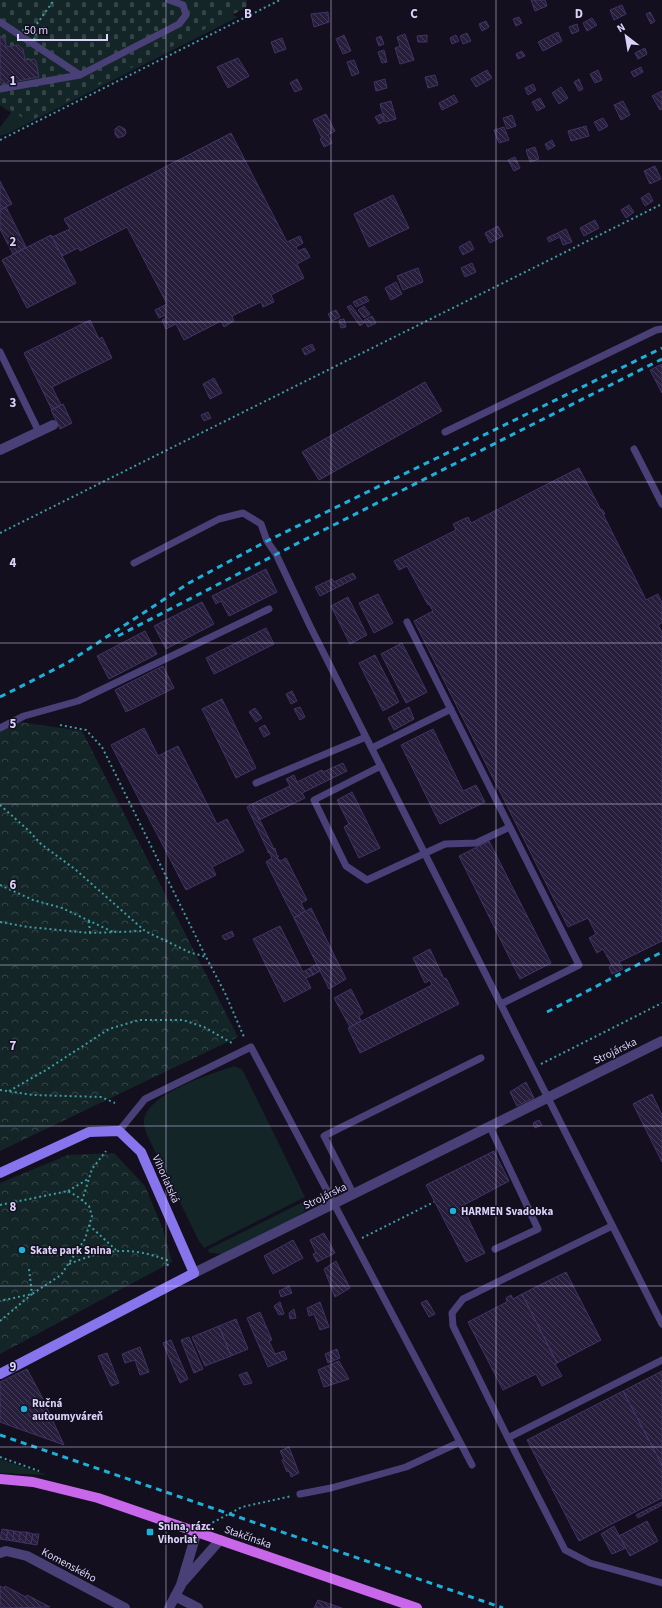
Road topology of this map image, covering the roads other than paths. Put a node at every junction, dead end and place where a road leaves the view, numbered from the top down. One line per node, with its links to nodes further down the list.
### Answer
1 (169, 0): 3 (lane)
2 (0, 22): 3 (lane)
3 (80, 75): 4 (lane)
4 (0, 89)
5 (662, 329): 9 (lane)
6 (0, 352): 8 (lane)
7 (53, 425): 8 (street)
8 (39, 432): 11 (street)
9 (445, 432)
10 (634, 449): 12 (lane)
11 (0, 450)
12 (662, 504)
13 (134, 563): 18 (lane)
14 (269, 610): 17 (lane)
15 (407, 622): 16 (lane)
16 (451, 709): 19 (lane); 22 (lane)
17 (0, 728)
18 (366, 737): 19 (lane); 21 (lane)
19 (372, 748): 20 (lane)
20 (381, 766): 23 (lane); 23 (lane)
21 (256, 782)
22 (510, 827): 23 (lane); 24 (lane)
23 (425, 853): 24 (lane)
24 (501, 1004): 27 (lane)
25 (662, 1041): 27 (street, Strojárska)
26 (481, 1058): 31 (lane)
27 (548, 1098): 28 (street, Strojárska); 33 (lane)
28 (490, 1127): 31 (street, Strojárska); 34 (lane)
29 (119, 1131): 30 (main road); 32 (lane); 35 (main road, Vihorlatská)
30 (0, 1173)
31 (354, 1195): 32 (street, Strojárska)
32 (334, 1205): 35 (street, Strojárska); 40 (lane)
33 (612, 1226): 36 (lane); 39 (lane)
34 (495, 1249)
35 (194, 1273): 38 (main road, Strojárska)
36 (662, 1324)
37 (662, 1360): 39 (lane)
38 (0, 1374)
39 (508, 1438): 47 (lane)
40 (460, 1442): 41 (lane); 43 (lane)
41 (472, 1465)
42 (0, 1479): 44 (main road, Stakčínska)
43 (300, 1494)
44 (197, 1532): 45 (main road, Stakčínska); 48 (street)
45 (220, 1540): 48 (street); 53 (main road, Stakčínska)
46 (0, 1553): 50 (street, Komenského)
47 (662, 1583)
48 (181, 1585): 49 (street)
49 (175, 1596): 51 (street); 52 (street)
50 (125, 1608)
51 (169, 1608)
52 (198, 1608)
53 (417, 1608)

